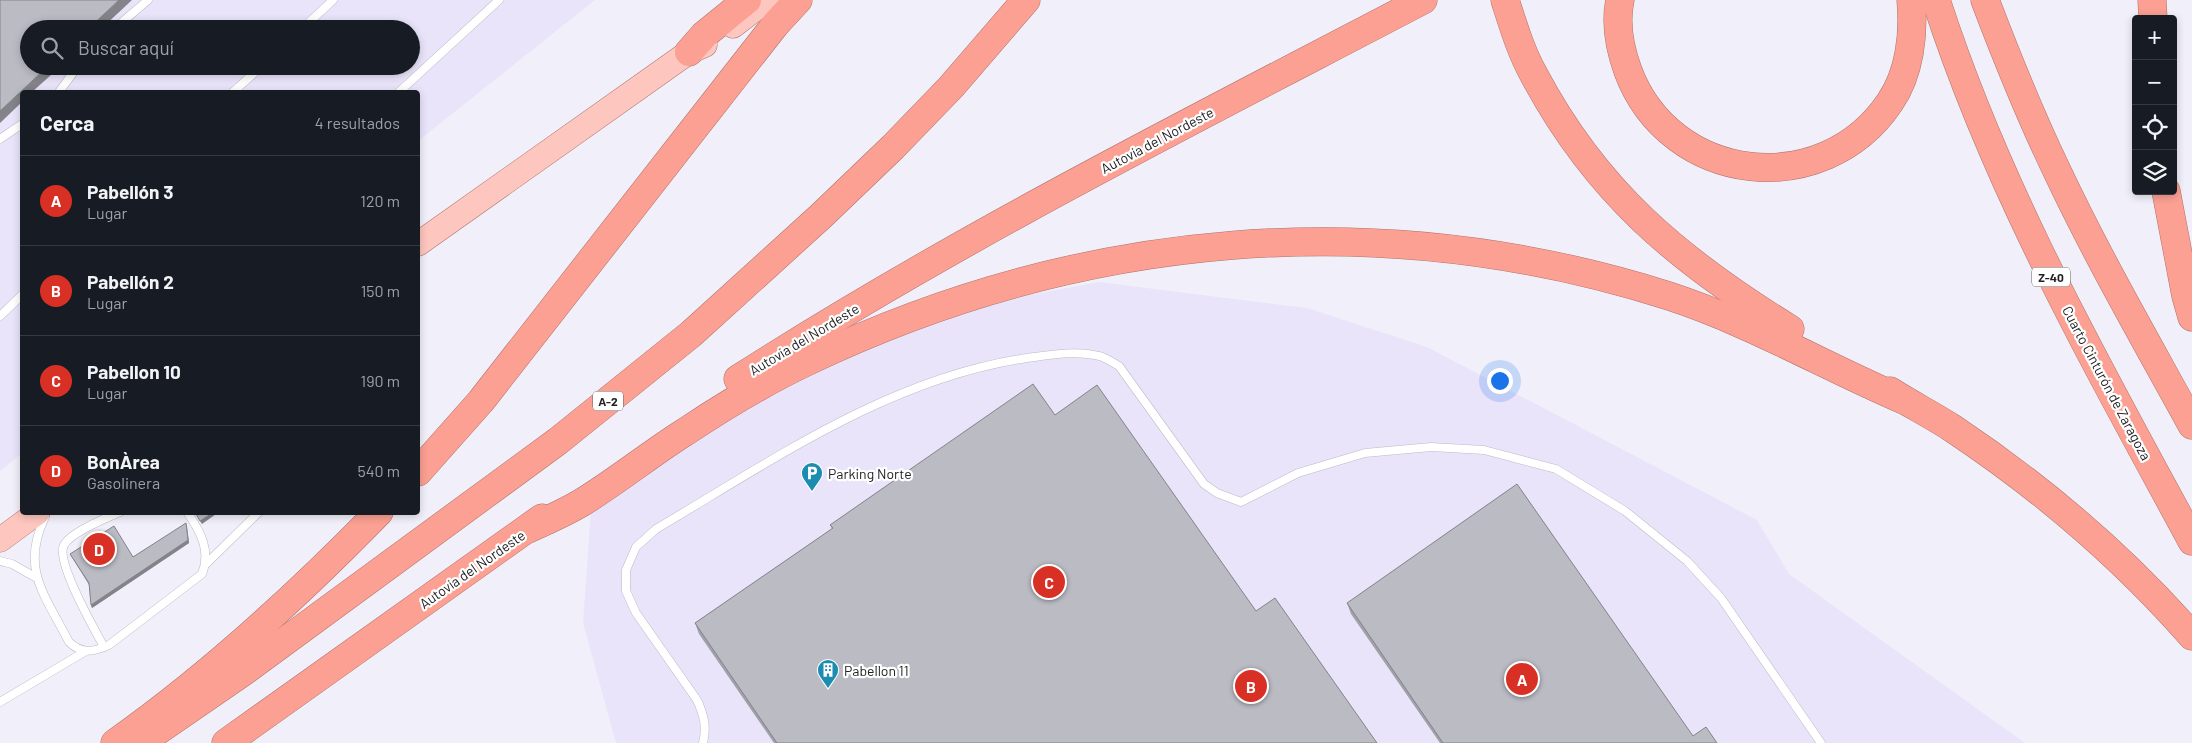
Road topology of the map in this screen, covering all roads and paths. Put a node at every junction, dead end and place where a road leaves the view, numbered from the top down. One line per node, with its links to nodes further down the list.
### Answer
1 (148, 0): 16 (lane)
2 (333, 0): 17 (lane)
3 (499, 0): 19 (lane)
4 (747, 0): 18 (highway)
5 (767, 0): 18 (main road)
6 (798, 0): 35 (highway)
7 (1026, 0): 53 (highway, A-2)
8 (1423, 0): 42 (highway, Autovía del Nordeste)
9 (1505, 0): 33 (highway)
10 (1620, 0): 11 (highway)
11 (1911, 0)
12 (1936, 0): 44 (highway, Cuarto Cinturón de Zaragoza / Z-40)
13 (1985, 0): 34 (highway)
14 (2152, 0): 15 (highway)
15 (2152, 15)
16 (125, 20)
17 (312, 20)
18 (689, 52): 29 (main road)
19 (420, 73)
20 (71, 75): 23 (lane)
21 (252, 75): 24 (lane)
22 (417, 75): 25 (lane)
23 (60, 90)
24 (235, 90)
25 (401, 90)
26 (20, 125): 27 (lane)
27 (0, 139)
28 (2167, 195): 32 (highway)
29 (420, 243)
30 (20, 297): 31 (lane)
31 (0, 316)
32 (2192, 317)
33 (1906, 401): 42 (highway); 48 (highway)
34 (2192, 425)
35 (420, 470)
36 (34, 515): 43 (main road)
37 (46, 515): 47 (lane)
38 (114, 515): 49 (lane)
39 (189, 515): 46 (lane)
40 (256, 515): 46 (lane)
41 (376, 515): 52 (highway)
42 (528, 529): 54 (highway, Autovía del Nordeste)
43 (2, 536)
44 (2192, 541)
45 (0, 561): 47 (lane)
46 (206, 564): 49 (lane)
47 (35, 577): 50 (lane)
48 (2192, 636)
49 (104, 647): 50 (lane)
50 (86, 651): 51 (lane)
51 (0, 702)
52 (115, 743)
53 (140, 743)
54 (226, 743)
55 (703, 743): 56 (lane)
56 (1821, 743)

